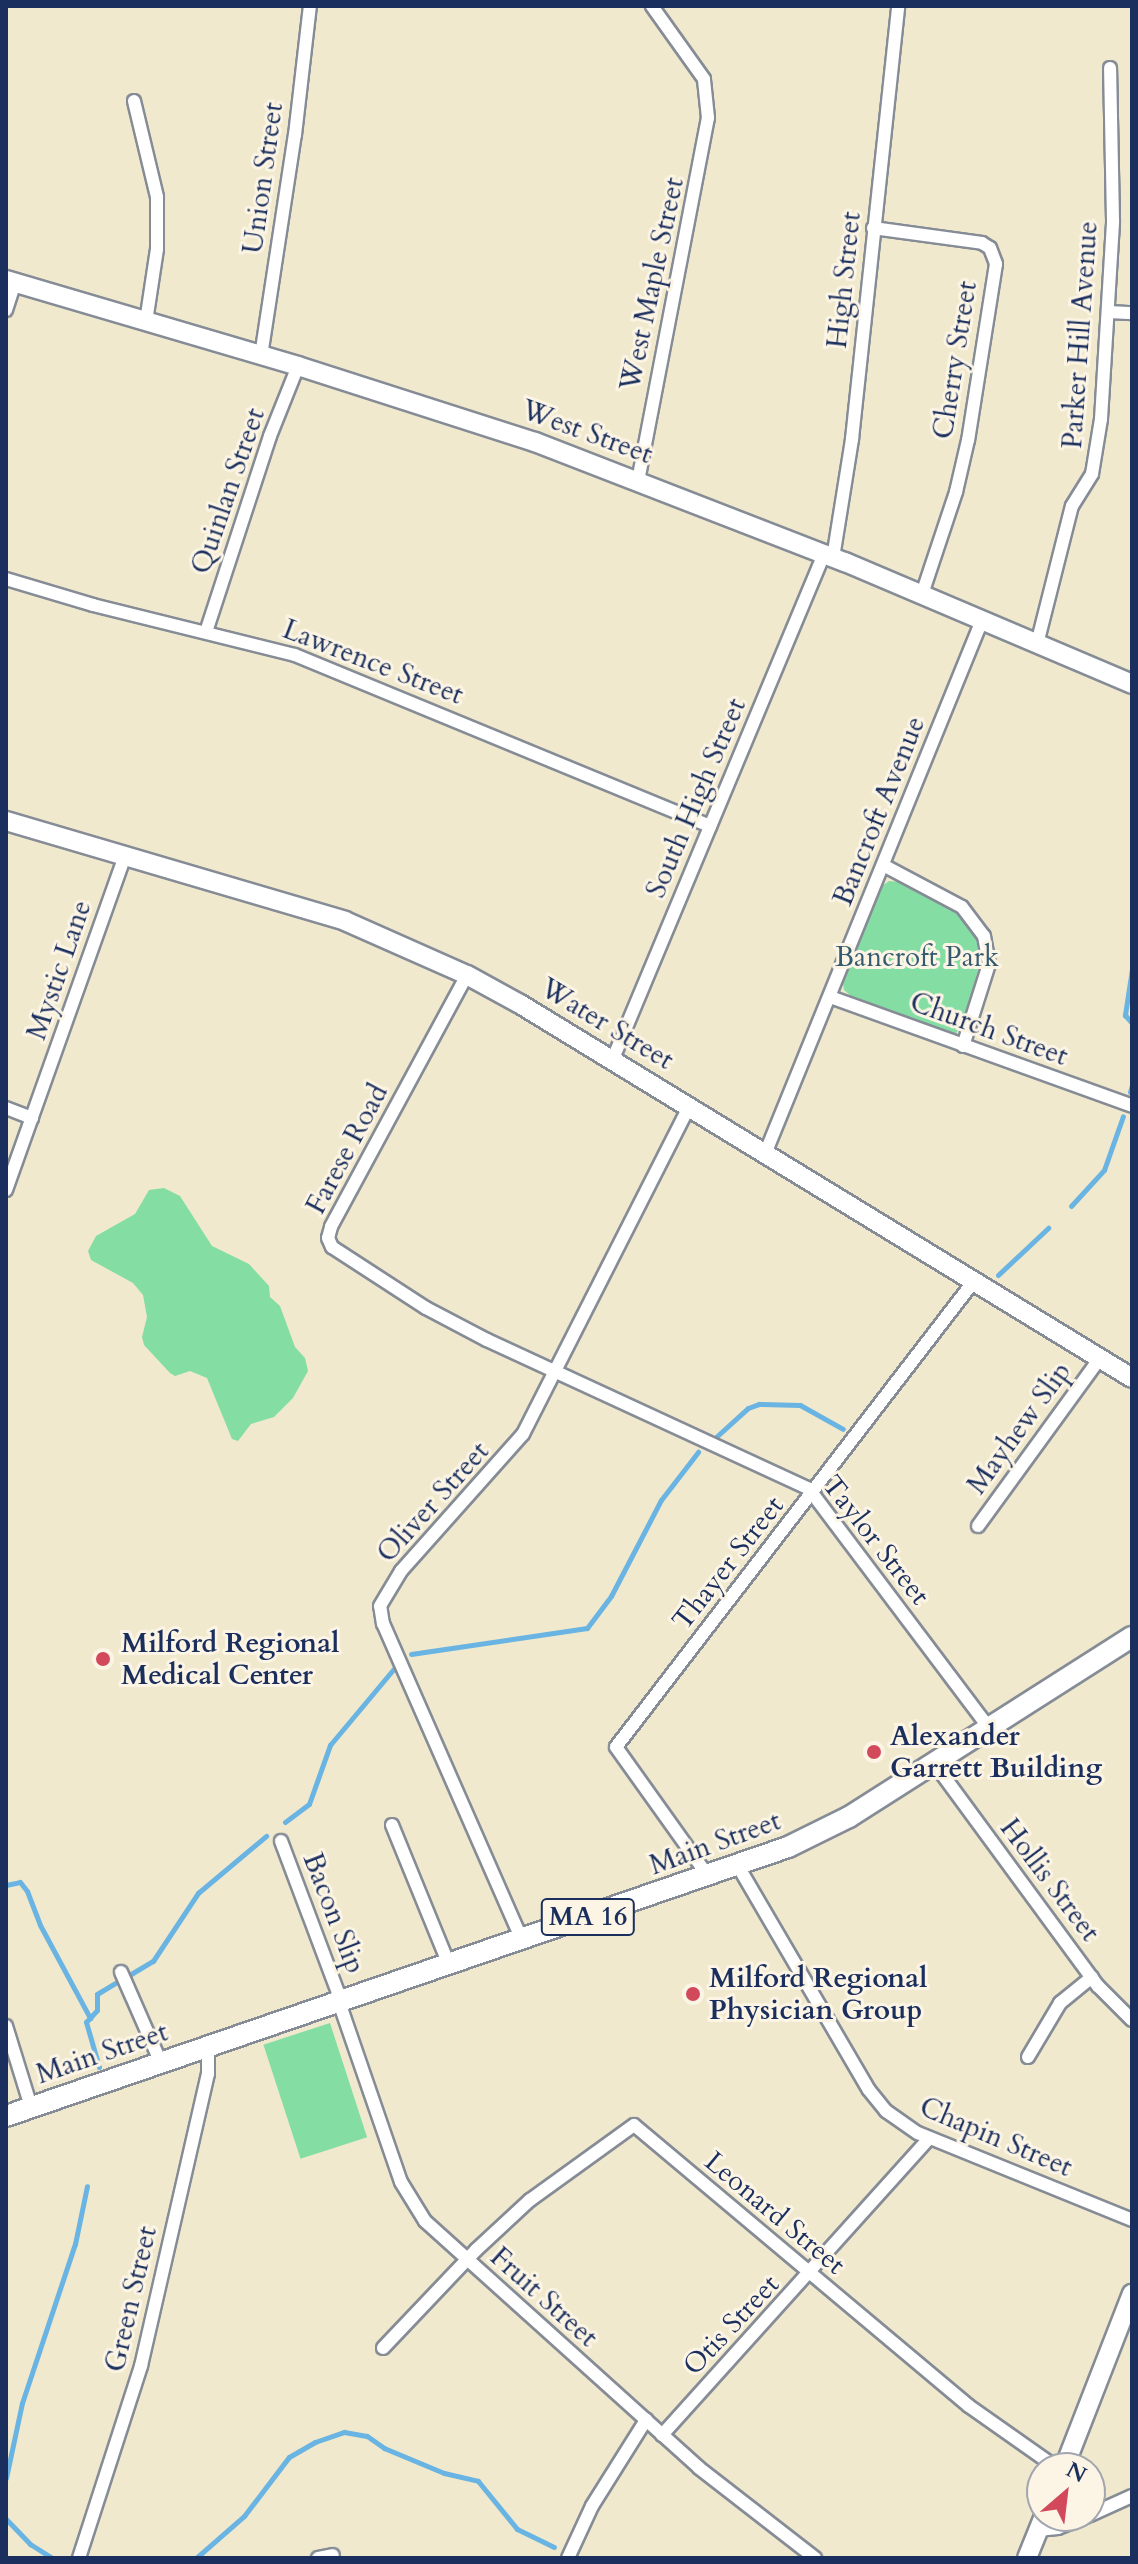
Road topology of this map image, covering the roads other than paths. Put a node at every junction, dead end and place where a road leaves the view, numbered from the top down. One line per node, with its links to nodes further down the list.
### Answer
1 (310, 6): 12 (street, Union Street)
2 (652, 6): 14 (street, West Maple Street)
3 (898, 6): 6 (street, High Street)
4 (1110, 68): 9 (street, Parker Hill Avenue)
5 (134, 101): 11 (street)
6 (873, 228): 15 (street, High Street); 17 (street, Cherry Street)
7 (10, 281): 8 (street); 11 (street, West Street)
8 (6, 310)
9 (1110, 312): 10 (street); 20 (street, Parker Hill Avenue)
10 (1132, 313)
11 (146, 322): 12 (street, West Street)
12 (261, 356): 13 (street, West Street)
13 (298, 366): 14 (street, West Street); 19 (street, Quinlan Street)
14 (638, 481): 15 (street, West Street)
15 (828, 556): 17 (street, West Street); 23 (street, South High Street)
16 (6, 579): 19 (street, Lawrence Street)
17 (922, 594): 18 (street, West Street)
18 (982, 620): 20 (street, West Street); 25 (street, Bancroft Avenue)
19 (206, 632): 23 (street, Lawrence Street)
20 (1037, 644): 21 (street, West Street)
21 (1132, 684)
22 (6, 821): 24 (street, Water Street)
23 (710, 826): 29 (street, South High Street)
24 (125, 856): 26 (street, Water Street); 33 (street, Mystic Lane)
25 (883, 865): 27 (street, Bancroft Avenue); 28 (street)
26 (467, 975): 29 (street, Water Street); 38 (street, Farese Road)
27 (830, 997): 28 (street, Church Street); 34 (street, Bancroft Avenue)
28 (963, 1046): 30 (street, Church Street)
29 (612, 1061): 31 (street, Water Street)
30 (1132, 1106)
31 (689, 1107): 34 (street, Water Street); 38 (street, Oliver Street)
32 (6, 1108): 33 (street)
33 (32, 1118): 35 (street, Mystic Lane)
34 (765, 1154): 36 (street, Water Street)
35 (6, 1190)
36 (974, 1281): 37 (street, Water Street); 40 (street, Thayer Street)
37 (1100, 1358): 39 (street, Water Street); 41 (street, Mayhew Slip)
38 (554, 1373): 40 (street, Taylor Street); 49 (street, Oliver Street)
39 (1132, 1378)
40 (813, 1492): 43 (street, Taylor Street); 48 (street, Thayer Street)
41 (978, 1526)
42 (1132, 1637): 43 (main road, Main Street / MA 16)
43 (989, 1728): 44 (main road, Main Street / MA 16)
44 (934, 1763): 47 (main road, Main Street / MA 16); 52 (street, Hollis Street)
45 (392, 1825): 50 (street)
46 (281, 1841): 53 (street, Bacon Slip)
47 (738, 1866): 48 (main road, Main Street / MA 16); 61 (street, Chapin Street)
48 (708, 1876): 49 (main road, Main Street / MA 16)
49 (522, 1940): 50 (main road, Main Street / MA 16)
50 (449, 1965): 53 (main road, Main Street / MA 16)
51 (121, 1972): 58 (street)
52 (1092, 1977): 54 (street, Hollis Street); 57 (street)
53 (340, 2002): 56 (main road, Main Street / MA 16); 63 (street, Fruit Street)
54 (1132, 2020)
55 (6, 2026): 59 (street)
56 (208, 2047): 58 (main road, Main Street / MA 16); 75 (street, Green Street)
57 (1028, 2057)
58 (161, 2063): 59 (main road, Main Street / MA 16)
59 (31, 2107): 60 (main road, Main Street / MA 16)
60 (6, 2116)
61 (929, 2138): 62 (street, Chapin Street); 64 (street, Otis Street)
62 (1132, 2220)
63 (467, 2259): 64 (street, Leonard Street); 66 (street); 67 (street, Fruit Street)
64 (810, 2274): 68 (street, Otis Street); 69 (street, Leonard Street)
65 (1132, 2294): 70 (street)
66 (383, 2348)
67 (646, 2420): 68 (street, Fruit Street); 77 (street)
68 (662, 2435): 78 (street, Fruit Street)
69 (1034, 2452)
70 (1070, 2452)
71 (1132, 2496): 72 (street)
72 (1106, 2507)
73 (1037, 2532): 79 (street)
74 (333, 2555): 76 (street)
75 (79, 2558)
76 (318, 2558)
77 (568, 2558)
78 (815, 2558)
79 (1027, 2558)

